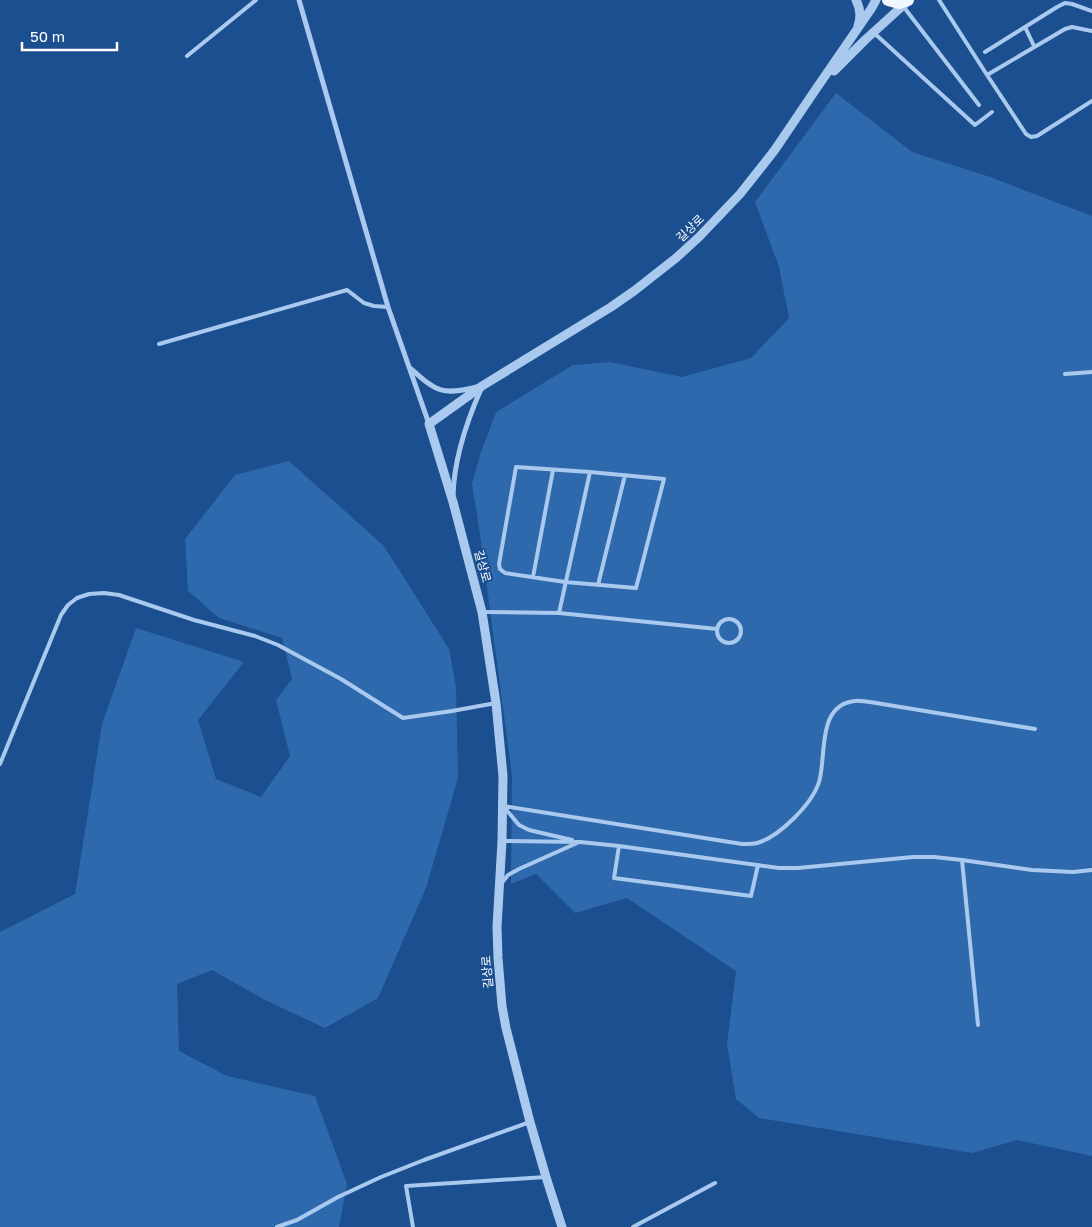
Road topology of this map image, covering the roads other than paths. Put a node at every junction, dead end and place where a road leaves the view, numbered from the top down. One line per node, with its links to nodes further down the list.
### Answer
1 (256, 0): 15 (lane)
2 (299, 0): 21 (street)
3 (856, 0): 12 (street)
4 (876, 0): 12 (street, 길상로)
5 (888, 0): 7 (main road)
6 (939, 0): 16 (lane)
7 (907, 2): 11 (street, 길상로); 19 (lane)
8 (1092, 11): 9 (lane)
9 (1025, 27): 13 (lane); 14 (lane)
10 (1092, 31): 13 (lane)
11 (873, 32): 17 (street, 길상로); 20 (lane)
12 (855, 33): 17 (street, 길상로)
13 (1034, 46): 16 (lane)
14 (985, 52)
15 (187, 56)
16 (987, 75): 18 (lane)
17 (816, 89): 26 (street, 길상로)
18 (1092, 101)
19 (980, 105)
20 (992, 112)
21 (388, 307): 22 (lane); 23 (street)
22 (159, 344)
23 (408, 365): 26 (street); 27 (street)
24 (1092, 372): 25 (lane)
25 (1065, 374)
26 (482, 386): 27 (street, 길상로); 31 (street)
27 (429, 424): 31 (street, 길상로)
28 (553, 470): 29 (lane); 32 (lane); 32 (lane)
29 (590, 472): 30 (lane); 33 (lane)
30 (625, 475): 34 (lane); 34 (lane)
31 (453, 502): 35 (street, 길상로)
32 (532, 577): 33 (lane)
33 (565, 582): 34 (lane); 36 (lane)
34 (598, 585)
35 (482, 612): 36 (lane); 38 (street, 길상로)
36 (558, 613): 37 (lane)
37 (717, 629): 37 (lane)
38 (496, 703): 40 (lane); 41 (street, 길상로)
39 (1035, 729): 41 (lane)
40 (0, 764)
41 (503, 806): 42 (street, 길상로); 43 (lane)
42 (502, 841): 43 (lane); 48 (street, 길상로)
43 (580, 842): 44 (lane); 48 (lane)
44 (619, 846): 46 (lane); 46 (lane)
45 (962, 860): 46 (lane); 47 (lane); 49 (lane)
46 (758, 865)
47 (1092, 870)
48 (499, 887): 50 (street, 길상로)
49 (978, 1025)
50 (530, 1122): 51 (street, 길상로); 53 (lane)
51 (546, 1177): 54 (lane); 55 (street, 길상로)
52 (715, 1183): 56 (lane)
53 (277, 1227)
54 (413, 1227)
55 (562, 1227)
56 (633, 1227)

